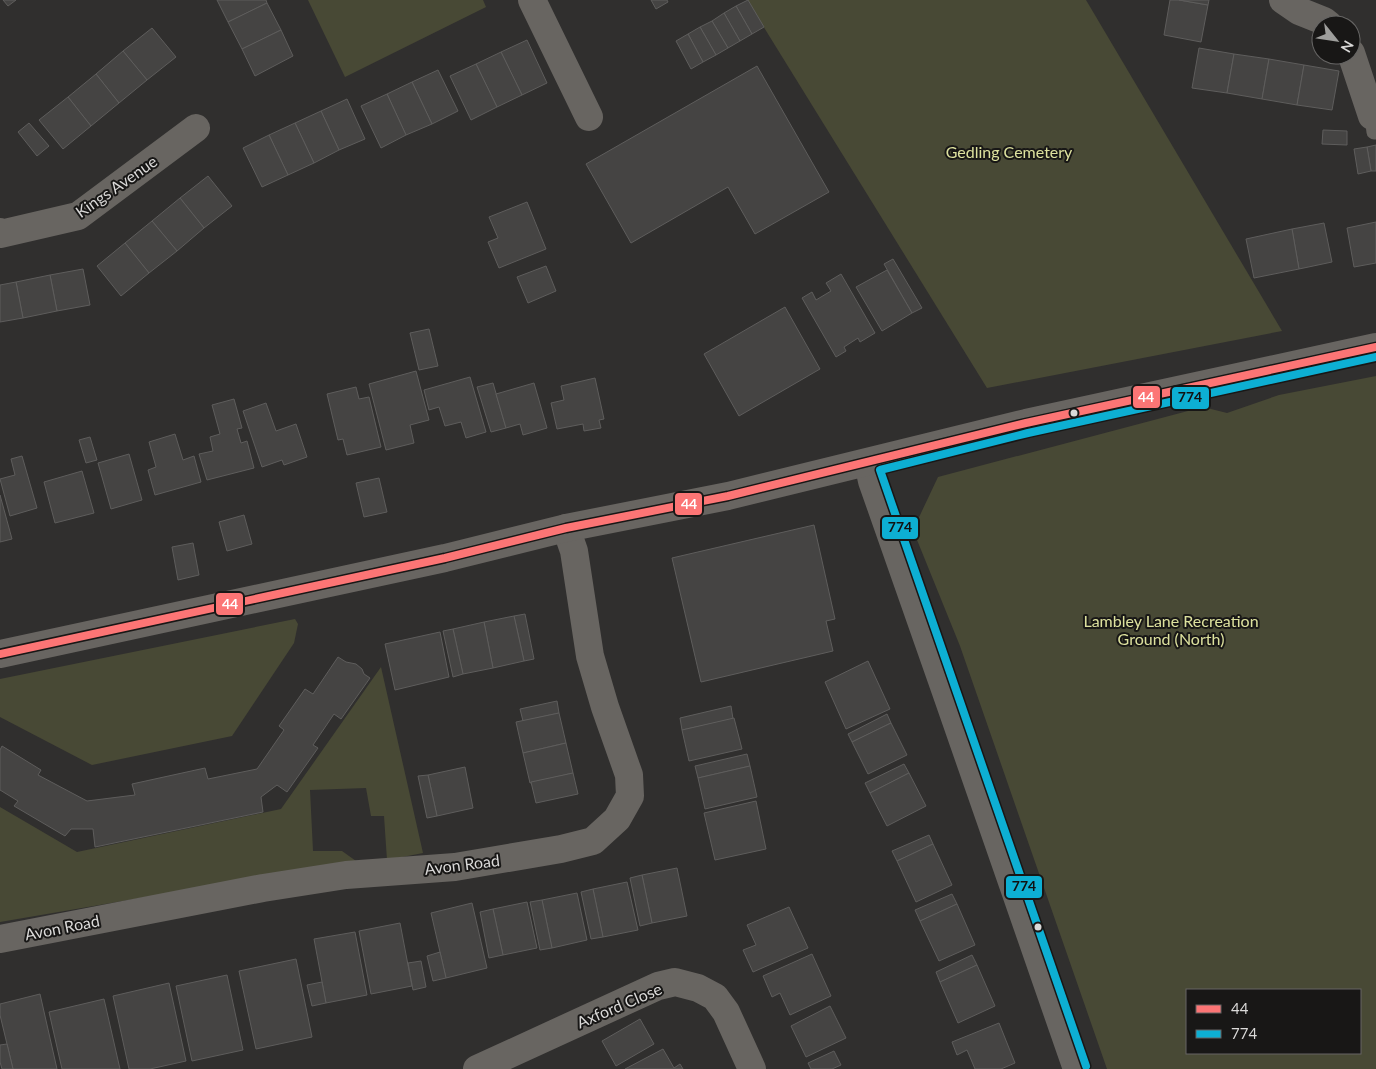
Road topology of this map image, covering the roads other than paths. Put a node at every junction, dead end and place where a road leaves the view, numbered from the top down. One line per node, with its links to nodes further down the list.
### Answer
1 (532, 0): 5 (street)
2 (1283, 0): 3 (street)
3 (1311, 16)
4 (1355, 65): 6 (street)
5 (589, 117)
6 (1374, 124)
7 (196, 128): 8 (street, Kings Avenue)
8 (0, 233)
9 (1376, 347): 10 (street)
10 (868, 463): 11 (street); 16 (street)
11 (566, 528): 12 (street); 13 (street, Avon Road)
12 (0, 654)
13 (0, 939)
14 (477, 1069): 15 (street, Axford Close)
15 (752, 1069)
16 (1077, 1069)

